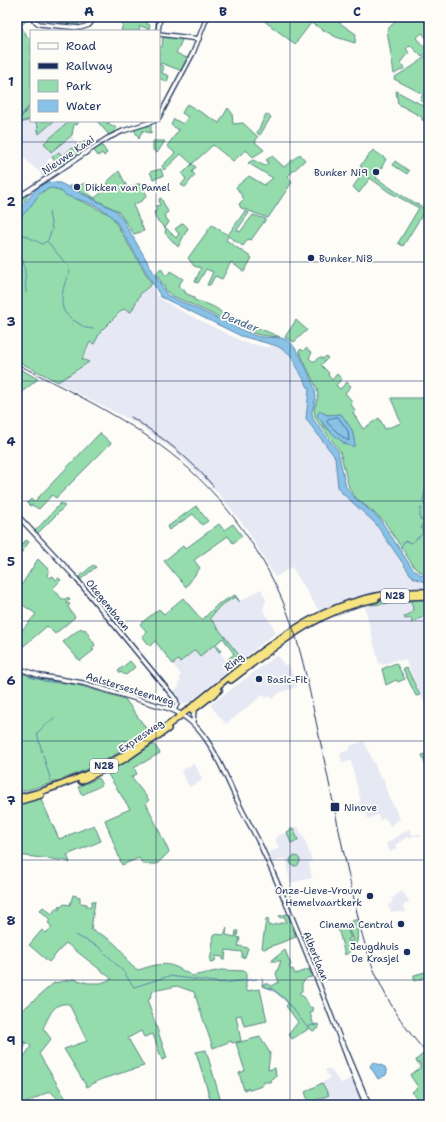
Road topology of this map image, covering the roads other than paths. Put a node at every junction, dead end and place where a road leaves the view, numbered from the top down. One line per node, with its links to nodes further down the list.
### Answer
1 (30, 17): 2 (main road)
2 (95, 17)
3 (160, 17): 5 (main road)
4 (207, 17): 7 (main road)
5 (158, 30)
6 (160, 34): 7 (main road)
7 (198, 40): 8 (main road)
8 (160, 116)
9 (153, 122): 10 (main road, Nieuwe Kaai)
10 (17, 198)
11 (17, 514): 19 (main road, Okegembaan)
12 (429, 592): 14 (highway, N28)
13 (429, 596): 14 (highway, N28)
14 (299, 627): 17 (highway, Ring / N28); 17 (highway, Ring / N28)
15 (17, 668): 19 (main road, Aalstersesteenweg)
16 (201, 694): 17 (highway)
17 (200, 702): 18 (highway, Ring / N28); 20 (highway, Ring / N28)
18 (194, 709): 20 (highway, Ring / N28); 22 (main road)
19 (174, 710): 20 (main road, Aalstersesteenweg); 21 (main road)
20 (183, 715): 21 (highway, Expresweg / N28); 22 (main road, Aalstersesteenweg); 24 (highway, Expresweg / N28)
21 (176, 719): 23 (highway, Expresweg / N28)
22 (193, 724): 25 (main road, Aalstersesteenweg)
23 (17, 798)
24 (17, 802)
25 (280, 888): 26 (main road, Albertlaan)
26 (367, 1105)

